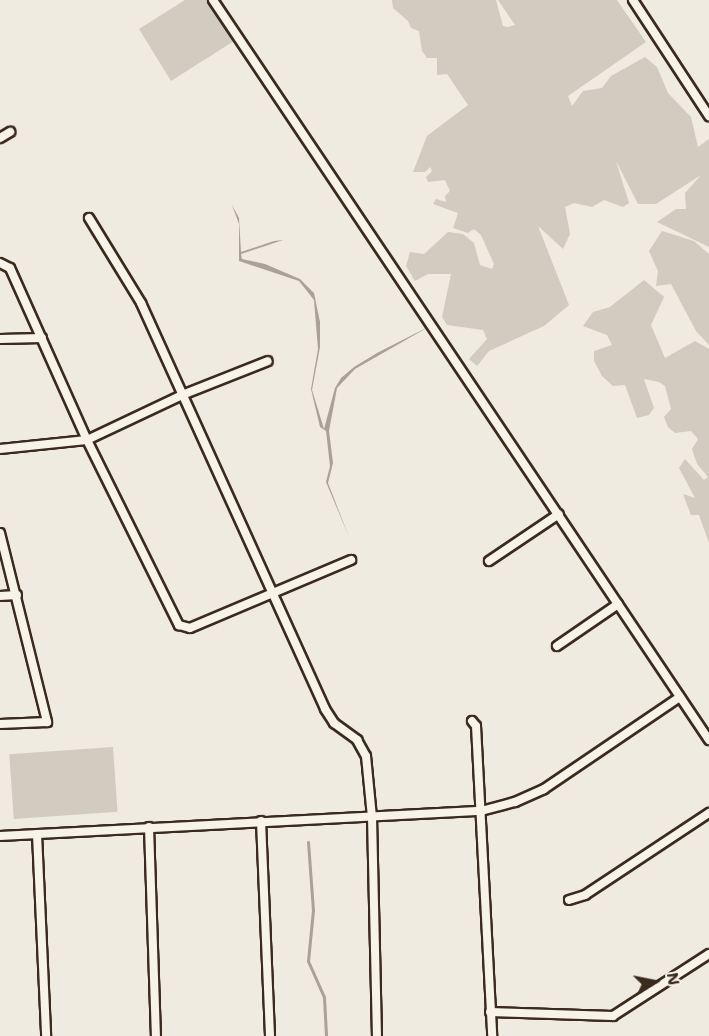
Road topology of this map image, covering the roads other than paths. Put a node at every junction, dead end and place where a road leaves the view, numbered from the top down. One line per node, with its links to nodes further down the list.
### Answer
1 (213, 0): 14 (street)
2 (633, 0): 3 (street)
3 (709, 116)
4 (10, 132): 5 (street)
5 (0, 138)
6 (89, 218): 11 (street)
7 (0, 263): 8 (street)
8 (42, 338): 9 (street); 12 (street)
9 (0, 339)
10 (268, 361): 11 (street)
11 (182, 395): 12 (street); 18 (street)
12 (87, 440): 13 (street); 18 (street)
13 (0, 449)
14 (559, 514): 17 (street); 21 (street)
15 (0, 533): 19 (street)
16 (351, 560): 18 (street)
17 (489, 561)
18 (272, 593): 29 (street)
19 (17, 595): 20 (street); 25 (street)
20 (0, 596)
21 (618, 604): 22 (street); 23 (street)
22 (557, 646)
23 (680, 697): 26 (street); 27 (street)
24 (472, 721): 27 (street)
25 (0, 724)
26 (709, 740)
27 (481, 811): 29 (street); 36 (street)
28 (709, 813): 34 (street)
29 (372, 817): 30 (street); 40 (street)
30 (261, 821): 31 (street); 39 (street)
31 (149, 826): 32 (street); 38 (street)
32 (37, 834): 33 (street); 37 (street)
33 (0, 836)
34 (569, 900)
35 (709, 954): 36 (street)
36 (490, 1012): 41 (street)
37 (46, 1036)
38 (156, 1036)
39 (270, 1036)
40 (377, 1036)
41 (492, 1036)

